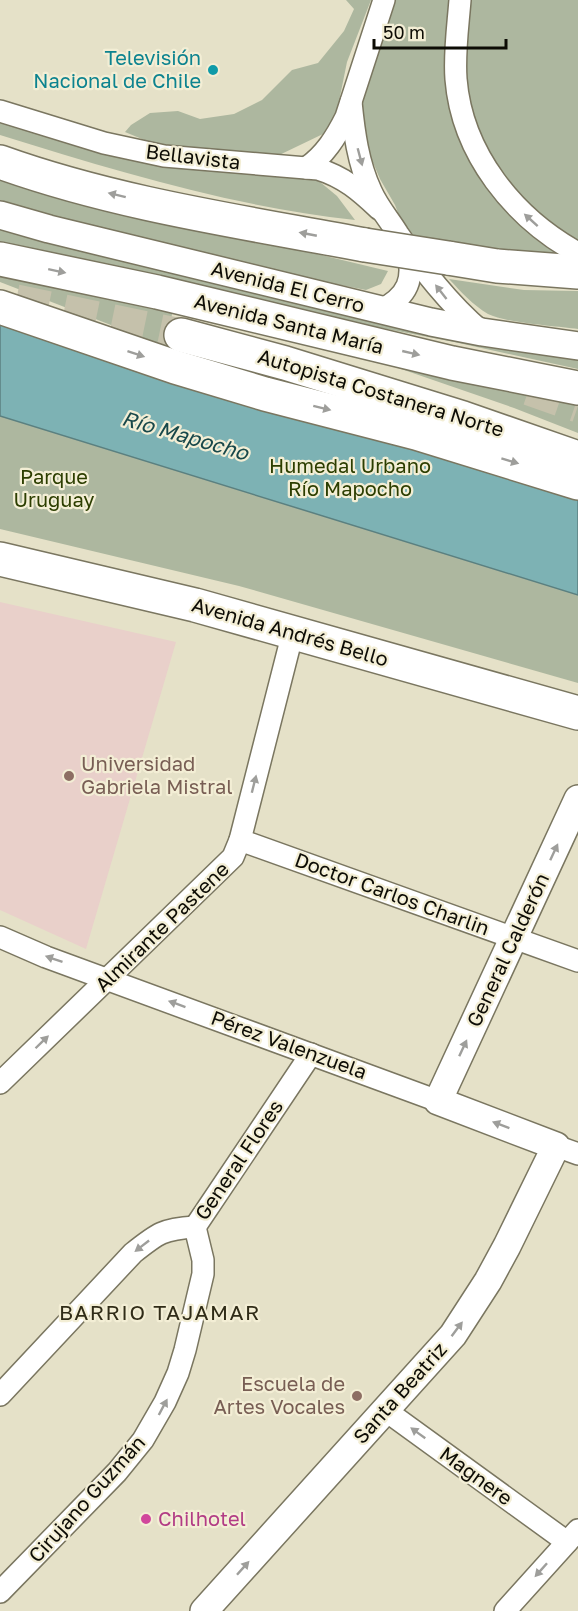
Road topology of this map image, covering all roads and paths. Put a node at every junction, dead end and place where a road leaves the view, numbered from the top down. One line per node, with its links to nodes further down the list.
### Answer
1 (384, 0): 3 (street)
2 (460, 0): 10 (street, one-way to 2)
3 (351, 102): 6 (street); 7 (street, one-way to 7)
4 (0, 111): 6 (street, Bellavista)
5 (0, 162): 12 (main road, one-way to 5, bridge)
6 (306, 168): 7 (street, Bellavista)
7 (380, 209): 9 (street)
8 (0, 215): 15 (street, Avenida El Cerro)
9 (406, 246): 15 (street); 16 (street, one-way to 9)
10 (578, 253)
11 (0, 259): 20 (main road, Avenida Santa María, one-way to 20)
12 (578, 272)
13 (0, 291): 17 (main road)
14 (0, 307): 17 (main road)
15 (381, 310): 16 (street, Avenida El Cerro)
16 (482, 332): 19 (street, Avenida El Cerro)
17 (81, 335): 22 (main road, one-way to 22)
18 (182, 335): 21 (main road, Autopista Costanera Norte)
19 (578, 346)
20 (578, 388)
21 (578, 459)
22 (578, 483)
23 (0, 559): 24 (main road, Avenida Andrés Bello)
24 (293, 632): 25 (main road, Avenida Andrés Bello); 27 (street, Almirante Pastene, one-way to 24)
25 (578, 713)
26 (578, 799): 29 (street, General Calderón, one-way to 26)
27 (240, 840): 29 (street, Doctor Carlos Charlin); 31 (street, Almirante Pastene)
28 (0, 937): 31 (street, Pérez Valenzuela, one-way to 28)
29 (513, 938): 30 (street, Doctor Carlos Charlin); 34 (street, General Calderón, one-way to 29)
30 (578, 961)
31 (109, 978): 32 (street, Pérez Valenzuela, one-way to 31); 33 (street, Almirante Pastene, one-way to 31)
32 (311, 1054): 34 (street, Pérez Valenzuela); 36 (street, General Flores)
33 (0, 1083)
34 (438, 1101): 35 (street, Pérez Valenzuela, one-way to 34)
35 (567, 1150): 38 (street, Santa Beatriz, one-way to 35)
36 (195, 1227): 37 (street, General Flores, one-way to 37); 40 (street, Cirujano Guzmán, one-way to 36)
37 (0, 1395)
38 (385, 1410): 39 (street, Magnere, one-way to 38); 41 (street, Santa Beatriz, one-way to 38)
39 (572, 1536): 42 (street, one-way to 42)
40 (0, 1592)
41 (204, 1611)
42 (505, 1611)

